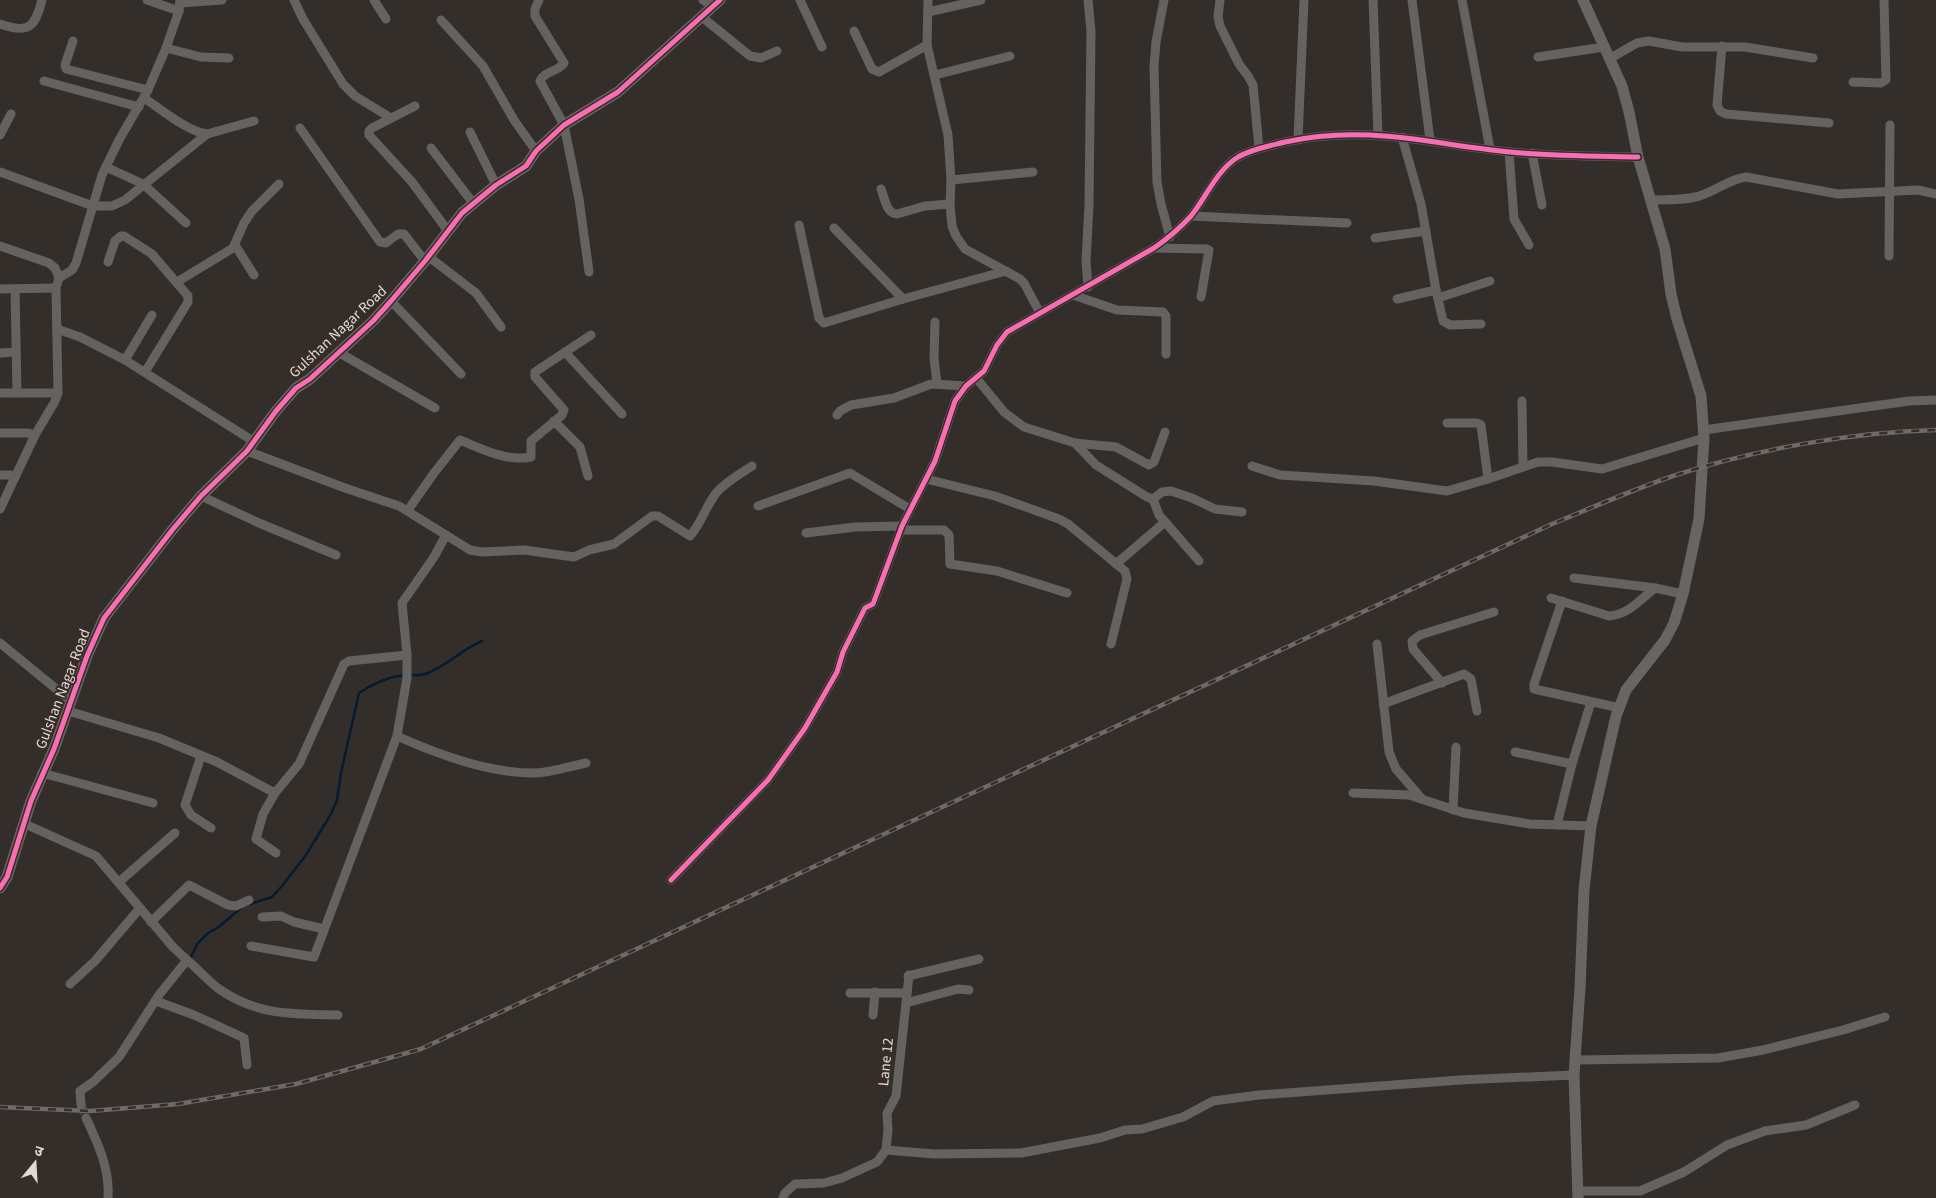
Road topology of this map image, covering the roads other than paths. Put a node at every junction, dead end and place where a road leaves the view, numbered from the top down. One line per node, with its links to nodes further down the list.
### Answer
1 (42, 0): 25 (street)
2 (147, 0): 20 (street)
3 (222, 0): 20 (street)
4 (294, 0): 46 (street)
5 (374, 0): 23 (street)
6 (539, 0): 49 (street)
7 (800, 0): 30 (street)
8 (928, 0): 21 (street)
9 (981, 0): 21 (street)
10 (1088, 0): 103 (street)
11 (1164, 0): 88 (street)
12 (1220, 0): 60 (street)
13 (1304, 0): 57 (street)
14 (1373, 0): 55 (street)
15 (1412, 0): 58 (street)
16 (1462, 0): 61 (street)
17 (1583, 0): 31 (main road)
18 (1884, 0): 41 (street)
19 (712, 2): 22 (main road, Gulshan Nagar Road)
20 (179, 5): 32 (street)
21 (928, 12): 28 (street)
22 (702, 17): 33 (street); 49 (main road, Gulshan Nagar Road)
23 (386, 19)
24 (441, 20): 62 (street)
25 (0, 24)
26 (854, 31): 28 (street)
27 (73, 41): 42 (street)
28 (927, 45): 39 (street)
29 (1722, 46): 37 (street); 38 (street); 48 (street)
30 (822, 47)
31 (1604, 47): 36 (street); 38 (main road)
32 (166, 48): 35 (street); 42 (street)
33 (777, 51)
34 (1010, 56): 39 (street)
35 (229, 58)
36 (1538, 58)
37 (1813, 58)
38 (1609, 59): 65 (main road)
39 (935, 75): 69 (street)
40 (44, 81): 44 (street)
41 (1853, 82)
42 (146, 94): 44 (street); 53 (street)
43 (415, 106): 46 (street)
44 (139, 107): 66 (street)
45 (11, 114): 54 (street)
46 (391, 118): 86 (street)
47 (254, 120): 53 (street)
48 (1829, 123)
49 (564, 125): 62 (main road, Gulshan Nagar Road); 97 (street)
50 (1890, 125): 74 (street)
51 (300, 128): 95 (street)
52 (470, 132): 72 (street)
53 (208, 134): 70 (street)
54 (0, 135)
55 (1378, 135): 56 (street); 57 (street)
56 (1402, 137): 58 (street); 87 (street)
57 (1298, 139): 60 (street)
58 (1430, 140): 61 (street)
59 (431, 148): 77 (street)
60 (1259, 148): 81 (street)
61 (1490, 149): 63 (street)
62 (536, 151): 72 (main road, Gulshan Nagar Road)
63 (1509, 152): 64 (street); 91 (street)
64 (1532, 153): 65 (street); 79 (street)
65 (1638, 157): 76 (main road)
66 (106, 167): 70 (street); 80 (street)
67 (0, 172): 80 (street)
68 (1033, 172): 69 (street)
69 (951, 180): 78 (street)
70 (143, 184): 80 (street); 82 (street)
71 (279, 184): 90 (street)
72 (496, 185): 77 (main road, Gulshan Nagar Road)
73 (882, 190): 78 (street)
74 (1890, 193): 75 (street); 76 (street); 94 (street)
75 (1936, 194)
76 (1651, 200): 143 (main road)
77 (473, 202): 86 (main road, Gulshan Nagar Road)
78 (950, 204): 98 (street)
79 (1542, 205)
80 (93, 206): 100 (street)
81 (1191, 216): 83 (street); 88 (street)
82 (186, 223)
83 (1347, 223)
84 (799, 225): 110 (street)
85 (834, 228): 110 (street)
86 (448, 230): 95 (main road, Gulshan Nagar Road)
87 (1426, 231): 89 (street); 107 (street)
88 (1170, 237): 93 (street)
89 (1375, 238)
90 (235, 245): 99 (street); 102 (street)
91 (1529, 245)
92 (0, 246): 100 (street)
93 (1154, 248): 103 (street); 109 (street)
94 (1889, 256)
95 (427, 259): 112 (main road, Gulshan Nagar Road); 117 (street)
96 (108, 262): 102 (street)
97 (589, 272)
98 (1006, 272): 110 (street); 113 (street)
99 (254, 276)
100 (59, 278): 104 (street)
101 (1490, 281): 107 (street)
102 (177, 282): 126 (street)
103 (1088, 287): 108 (street)
104 (56, 288): 106 (street); 118 (street)
105 (0, 289): 106 (street)
106 (14, 289): 120 (street)
107 (1437, 294): 111 (street); 116 (street)
108 (1073, 295): 113 (street); 124 (street)
109 (1201, 297)
110 (903, 299)
111 (1397, 299)
112 (391, 301): 121 (main road, Gulshan Nagar Road); 127 (street)
113 (1040, 313): 128 (street)
114 (152, 315): 125 (street)
115 (935, 322): 129 (street)
116 (1481, 324)
117 (501, 327)
118 (57, 329): 125 (street); 133 (street)
119 (591, 335): 122 (street)
120 (16, 352): 123 (street); 132 (street)
121 (338, 352): 136 (street); 146 (main road, Gulshan Nagar Road)
122 (565, 352): 137 (street); 139 (street)
123 (0, 353)
124 (1166, 354)
125 (125, 360): 126 (street)
126 (145, 372): 146 (street)
127 (460, 374)
128 (977, 378): 130 (street); 145 (street)
129 (937, 384): 130 (street); 138 (street)
130 (966, 386): 153 (street)
131 (0, 393): 132 (street)
132 (16, 393): 133 (street)
133 (58, 393): 144 (street)
134 (1936, 400): 143 (street)
135 (1522, 401): 149 (street)
136 (435, 408)
137 (622, 414)
138 (837, 414)
139 (554, 421): 151 (street); 159 (street)
140 (1447, 422): 154 (street)
141 (1165, 432): 145 (street)
142 (0, 434): 144 (street)
143 (1704, 434): 149 (street); 172 (main road)
144 (34, 436): 152 (street)
145 (1075, 443): 156 (street)
146 (250, 446): 155 (main road, Gulshan Nagar Road); 159 (street)
147 (752, 466): 165 (street)
148 (1252, 466): 154 (street)
149 (1523, 467): 154 (street)
150 (0, 475): 152 (street)
151 (588, 476)
152 (15, 477): 158 (street)
153 (926, 479): 160 (street); 168 (street)
154 (1488, 479)
155 (201, 496): 166 (street); 183 (main road, Gulshan Nagar Road)
156 (1152, 499): 161 (street); 162 (street)
157 (758, 506): 160 (street)
158 (0, 509)
159 (408, 510): 165 (street)
160 (910, 510): 163 (street)
161 (1242, 512)
162 (1165, 522): 167 (street); 168 (street)
163 (902, 528): 164 (street); 171 (street); 204 (street)
164 (806, 533)
165 (446, 535): 179 (street)
166 (336, 555)
167 (1199, 562)
168 (1116, 564): 177 (street)
169 (1574, 578): 170 (street)
170 (1655, 588): 172 (street); 174 (street)
171 (1067, 593)
172 (1683, 594): 184 (main road)
173 (1551, 598): 174 (street)
174 (1562, 601): 181 (street)
175 (1494, 612): 180 (street)
176 (0, 643): 183 (street)
177 (1111, 644)
178 (1377, 644): 182 (street)
179 (407, 655): 186 (street); 193 (street)
180 (1442, 683): 182 (street); 185 (street)
181 (1591, 702): 184 (street); 191 (street)
182 (1383, 704): 195 (street)
183 (69, 706): 189 (street); 192 (main road, Gulshan Nagar Road)
184 (1620, 708): 200 (main road)
185 (1477, 711)
186 (397, 736): 190 (street); 211 (street)
187 (1456, 747): 197 (street)
188 (1516, 752): 191 (street)
189 (201, 756): 193 (street); 201 (street)
190 (586, 763)
191 (1572, 764): 199 (street)
192 (42, 773): 196 (street); 198 (main road, Gulshan Nagar Road)
193 (275, 793): 203 (street)
194 (1353, 793): 195 (street)
195 (1422, 799): 197 (street)
196 (153, 803)
197 (1453, 810): 199 (street)
198 (25, 824): 205 (street); 206 (main road, Gulshan Nagar Road)
199 (1558, 825): 200 (street)
200 (1591, 826): 224 (main road)
201 (211, 828)
202 (176, 833): 205 (street)
203 (276, 853)
204 (671, 880)
205 (119, 882): 208 (street)
206 (0, 888)
207 (249, 900): 210 (street)
208 (140, 908): 210 (street); 215 (street)
209 (262, 917): 211 (street)
210 (151, 922): 214 (street)
211 (324, 929): 212 (street)
212 (251, 946)
213 (979, 959): 219 (street, Lane 12)
214 (187, 960): 220 (street); 221 (street)
215 (70, 984)
216 (969, 990): 219 (street)
217 (874, 992): 218 (street); 219 (street); 222 (street)
218 (850, 993)
219 (906, 998): 230 (street, Lane 12)
220 (156, 1001): 225 (street); 227 (street)
221 (338, 1015)
222 (873, 1016)
223 (1885, 1017): 224 (street)
224 (1575, 1060): 226 (main road)
225 (247, 1065)
226 (1574, 1075): 230 (street); 231 (main road)
227 (81, 1104)
228 (1855, 1105): 231 (street)
229 (86, 1118): 232 (street)
230 (886, 1150): 233 (street)
231 (1578, 1194)
232 (108, 1198)
233 (782, 1198)

